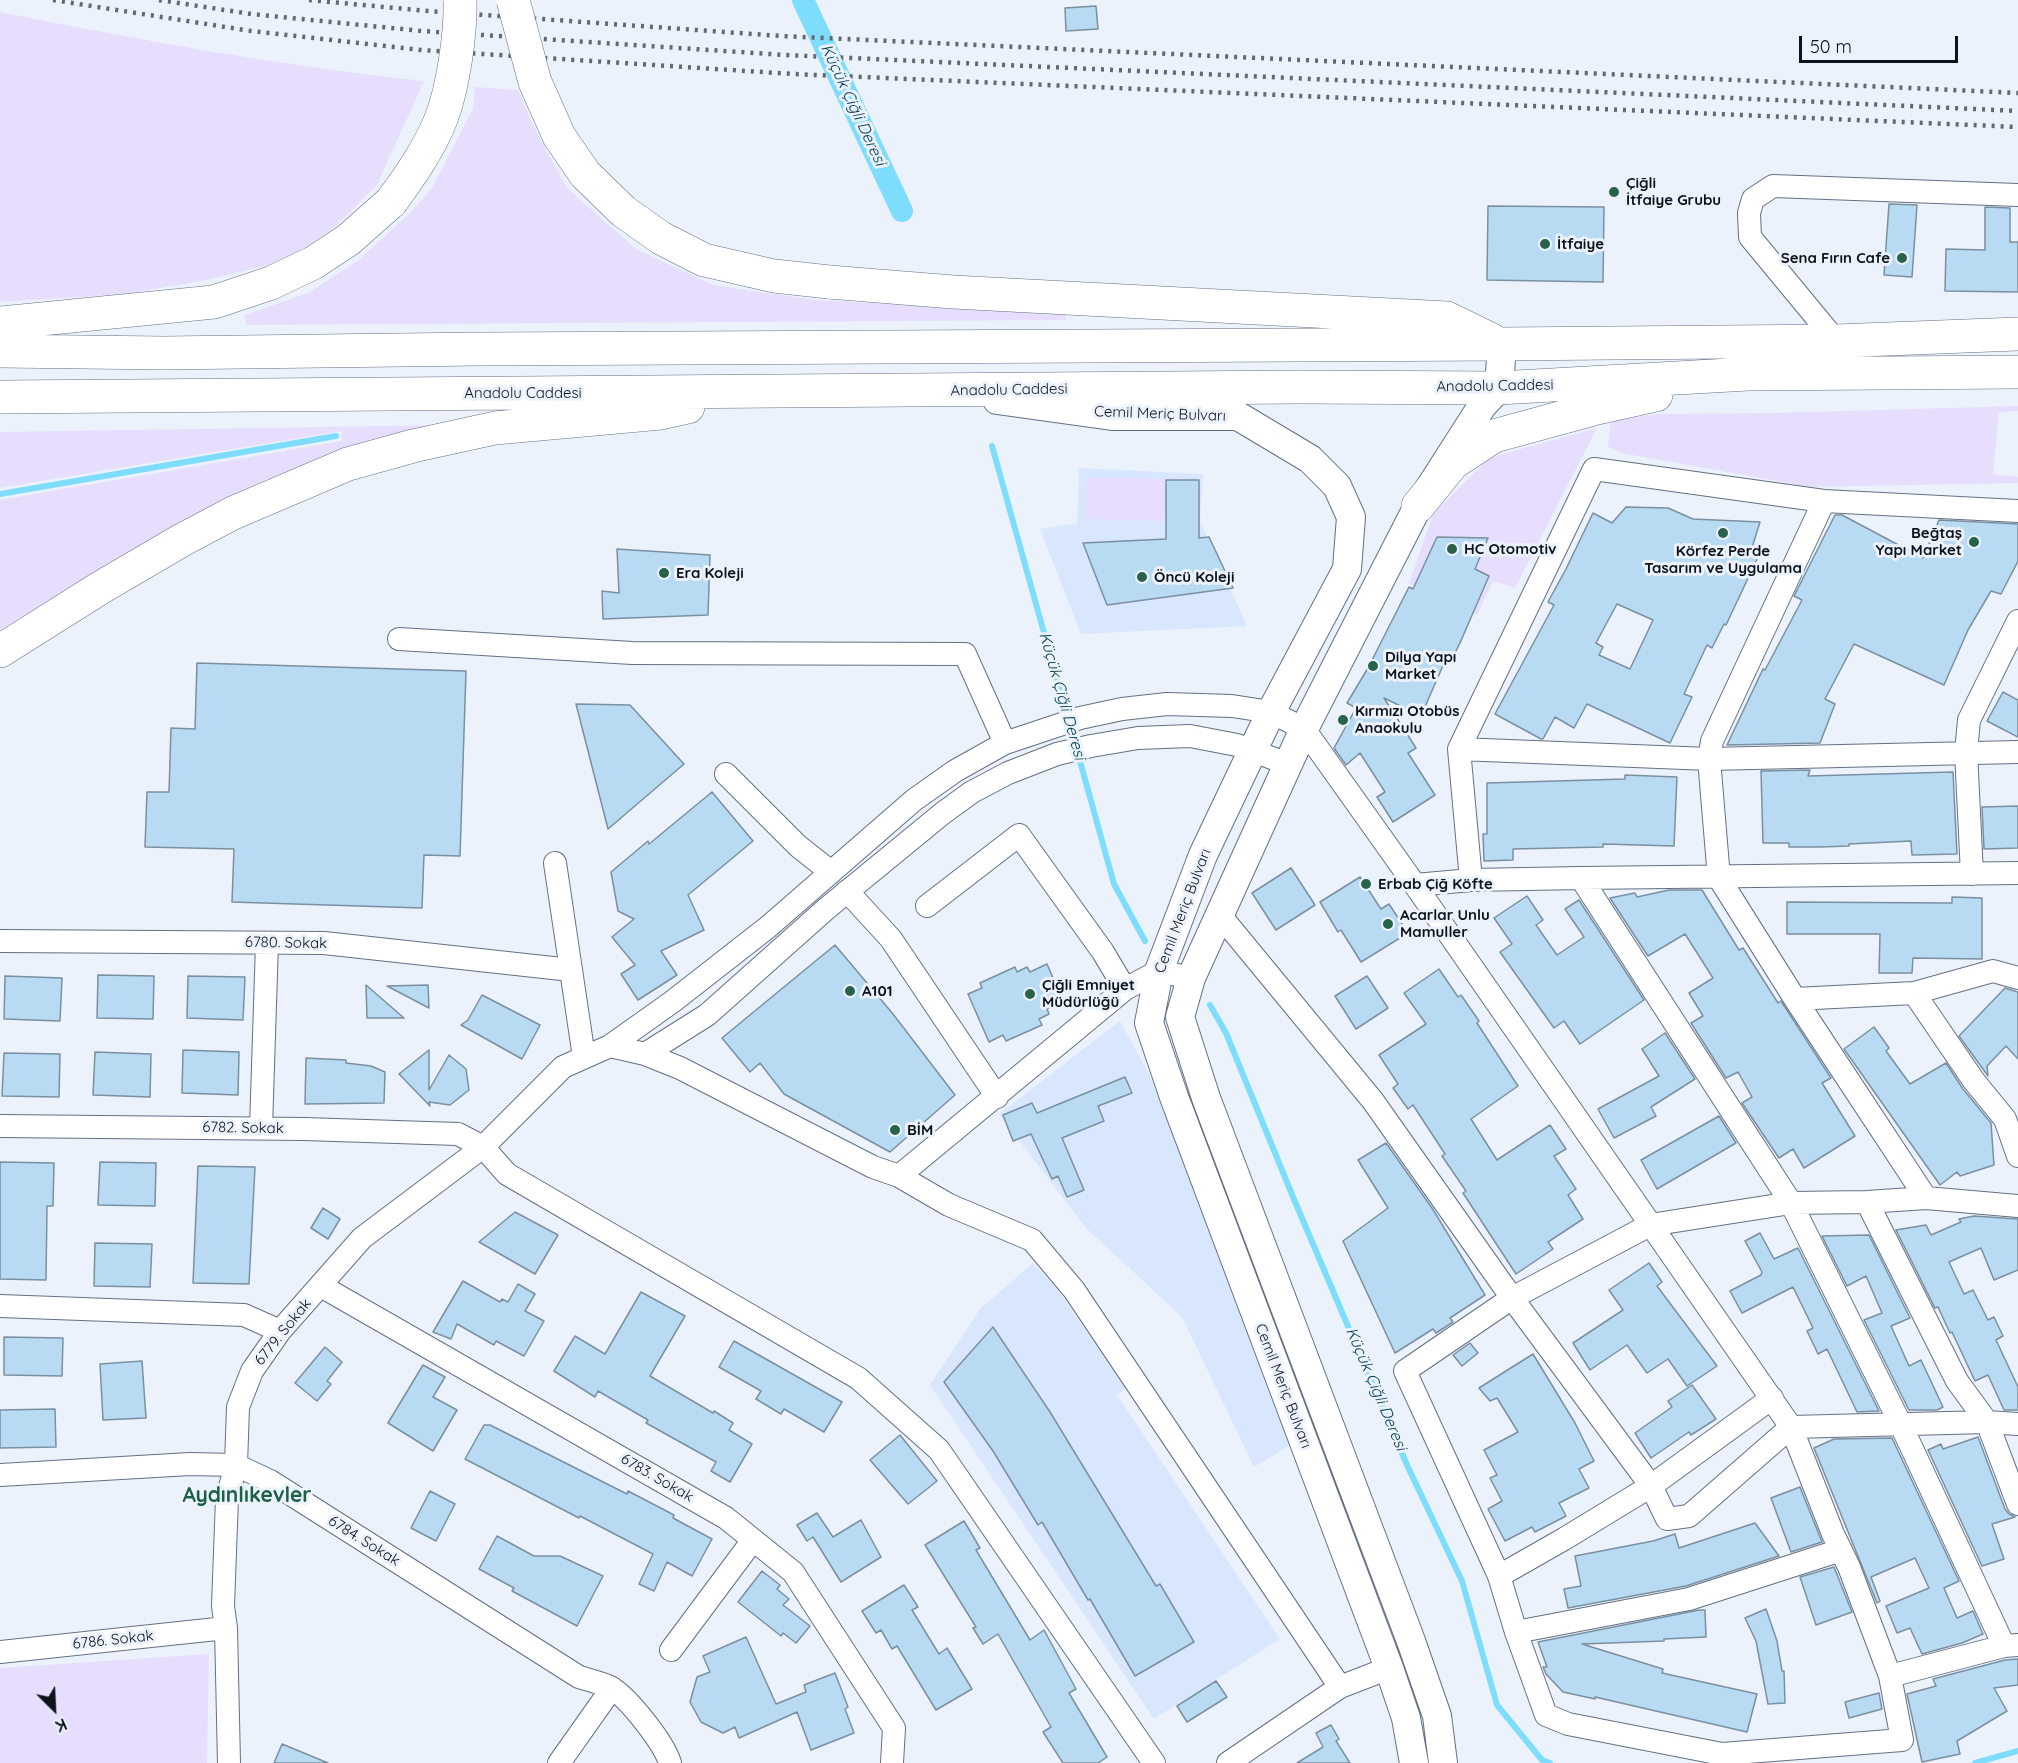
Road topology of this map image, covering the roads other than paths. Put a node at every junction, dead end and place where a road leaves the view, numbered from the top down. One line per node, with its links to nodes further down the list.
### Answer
1 (460, 0): 4 (highway, bridge)
2 (513, 0): 7 (highway, bridge)
3 (2018, 195): 6 (street)
4 (0, 323)
5 (2018, 334): 6 (highway)
6 (1836, 341): 7 (highway)
7 (1502, 344): 8 (highway); 11 (main road)
8 (0, 351)
9 (2018, 372): 10 (highway, Anadolu Caddesi)
10 (1748, 374): 11 (highway, Anadolu Caddesi); 16 (highway)
11 (1499, 388): 13 (highway, Anadolu Caddesi); 16 (main road, Cemil Meriç Bulvarı)
12 (754, 391): 13 (highway, Anadolu Caddesi); 14 (highway, Anadolu Caddesi); 20 (highway)
13 (923, 391): 21 (main road, Cemil Meriç Bulvarı)
14 (0, 397)
15 (1824, 501): 17 (street); 24 (street); 28 (street)
16 (1418, 506): 22 (main road, Cemil Meriç Bulvarı)
17 (2018, 511)
18 (2018, 621): 26 (street)
19 (399, 639): 23 (street)
20 (0, 651)
21 (1271, 712): 22 (street, 6779. Sokak); 23 (street, 6779. Sokak); 25 (main road, Cemil Meriç Bulvarı)
22 (1305, 729): 29 (main road, Cemil Meriç Bulvarı); 38 (street)
23 (1005, 743): 32 (street, 6779. Sokak)
24 (1459, 749): 28 (street); 37 (street)
25 (1254, 750): 29 (street); 39 (street); 45 (main road, Cemil Meriç Bulvarı)
26 (1966, 752): 27 (street); 28 (street); 34 (street)
27 (2018, 752)
28 (1709, 759): 36 (street)
29 (1288, 764): 41 (main road, Cemil Meriç Bulvarı)
30 (726, 774): 32 (street)
31 (555, 863): 44 (street)
32 (831, 872): 51 (street, 6779. Sokak)
33 (2018, 873): 34 (street)
34 (1972, 874): 36 (street)
35 (1581, 878): 36 (street); 37 (street); 63 (street)
36 (1719, 878): 50 (street)
37 (1471, 880): 38 (street)
38 (1415, 885): 65 (street)
39 (847, 891): 52 (street); 54 (street)
40 (927, 906): 48 (street)
41 (1219, 914): 46 (main road, Cemil Meriç Bulvarı); 67 (street)
42 (0, 941): 43 (street, 6780. Sokak)
43 (267, 943): 44 (street, 6780. Sokak); 57 (street)
44 (571, 970): 53 (street)
45 (1159, 970): 46 (street); 48 (street); 87 (main road, Cemil Meriç Bulvarı)
46 (1191, 978): 98 (main road, Cemil Meriç Bulvarı)
47 (2018, 978): 49 (street)
48 (1125, 989): 54 (street)
49 (1914, 993): 50 (street); 55 (street)
50 (1795, 999): 61 (street)
51 (610, 1046): 52 (street); 53 (street, 6779. Sokak)
52 (645, 1054): 60 (street)
53 (584, 1057): 58 (street, 6779. Sokak)
54 (997, 1097): 60 (street)
55 (2011, 1111): 59 (street)
56 (0, 1126): 57 (street, 6782. Sokak)
57 (261, 1128): 58 (street, 6782. Sokak)
58 (483, 1147): 66 (street, 6779. Sokak); 95 (street)
59 (2018, 1156)
60 (899, 1176): 89 (street)
61 (1926, 1198): 62 (street); 64 (street)
62 (1867, 1202): 63 (street); 71 (street)
63 (1791, 1203): 65 (street); 73 (street)
64 (2018, 1206)
65 (1650, 1226): 67 (street); 70 (street)
66 (321, 1286): 69 (street, 6779. Sokak); 79 (street, 6783. Sokak)
67 (1512, 1298): 77 (street); 81 (street)
68 (0, 1306): 69 (street)
69 (280, 1331): 75 (street, 6779. Sokak)
70 (1772, 1398): 74 (street); 77 (street)
71 (1987, 1422): 72 (street); 73 (street); 78 (street)
72 (2018, 1424)
73 (1901, 1425): 74 (street); 84 (street)
74 (1791, 1427): 77 (street); 80 (street)
75 (236, 1465): 76 (street, 6784. Sokak); 82 (street, 6779. Sokak); 90 (street, 6784. Sokak)
76 (0, 1475)
77 (1651, 1486): 81 (street)
78 (2018, 1504)
79 (753, 1540): 85 (street); 94 (street, 6783. Sokak)
80 (1841, 1550): 83 (street); 88 (street)
81 (1498, 1575): 83 (street)
82 (226, 1628): 86 (street, 6786. Sokak); 91 (street, 6779. Sokak)
83 (1516, 1632): 88 (street)
84 (2011, 1646): 88 (street)
85 (671, 1650)
86 (0, 1652)
87 (1389, 1668): 89 (street); 97 (main road, Cemil Meriç Bulvarı)
88 (1890, 1676)
89 (1340, 1687): 96 (street)
90 (612, 1688): 92 (street); 93 (street, 6784. Sokak)
91 (229, 1763)
92 (560, 1763)
93 (670, 1763)
94 (892, 1763)
95 (1154, 1763)
96 (1228, 1763)
97 (1414, 1763)
98 (1443, 1763)

